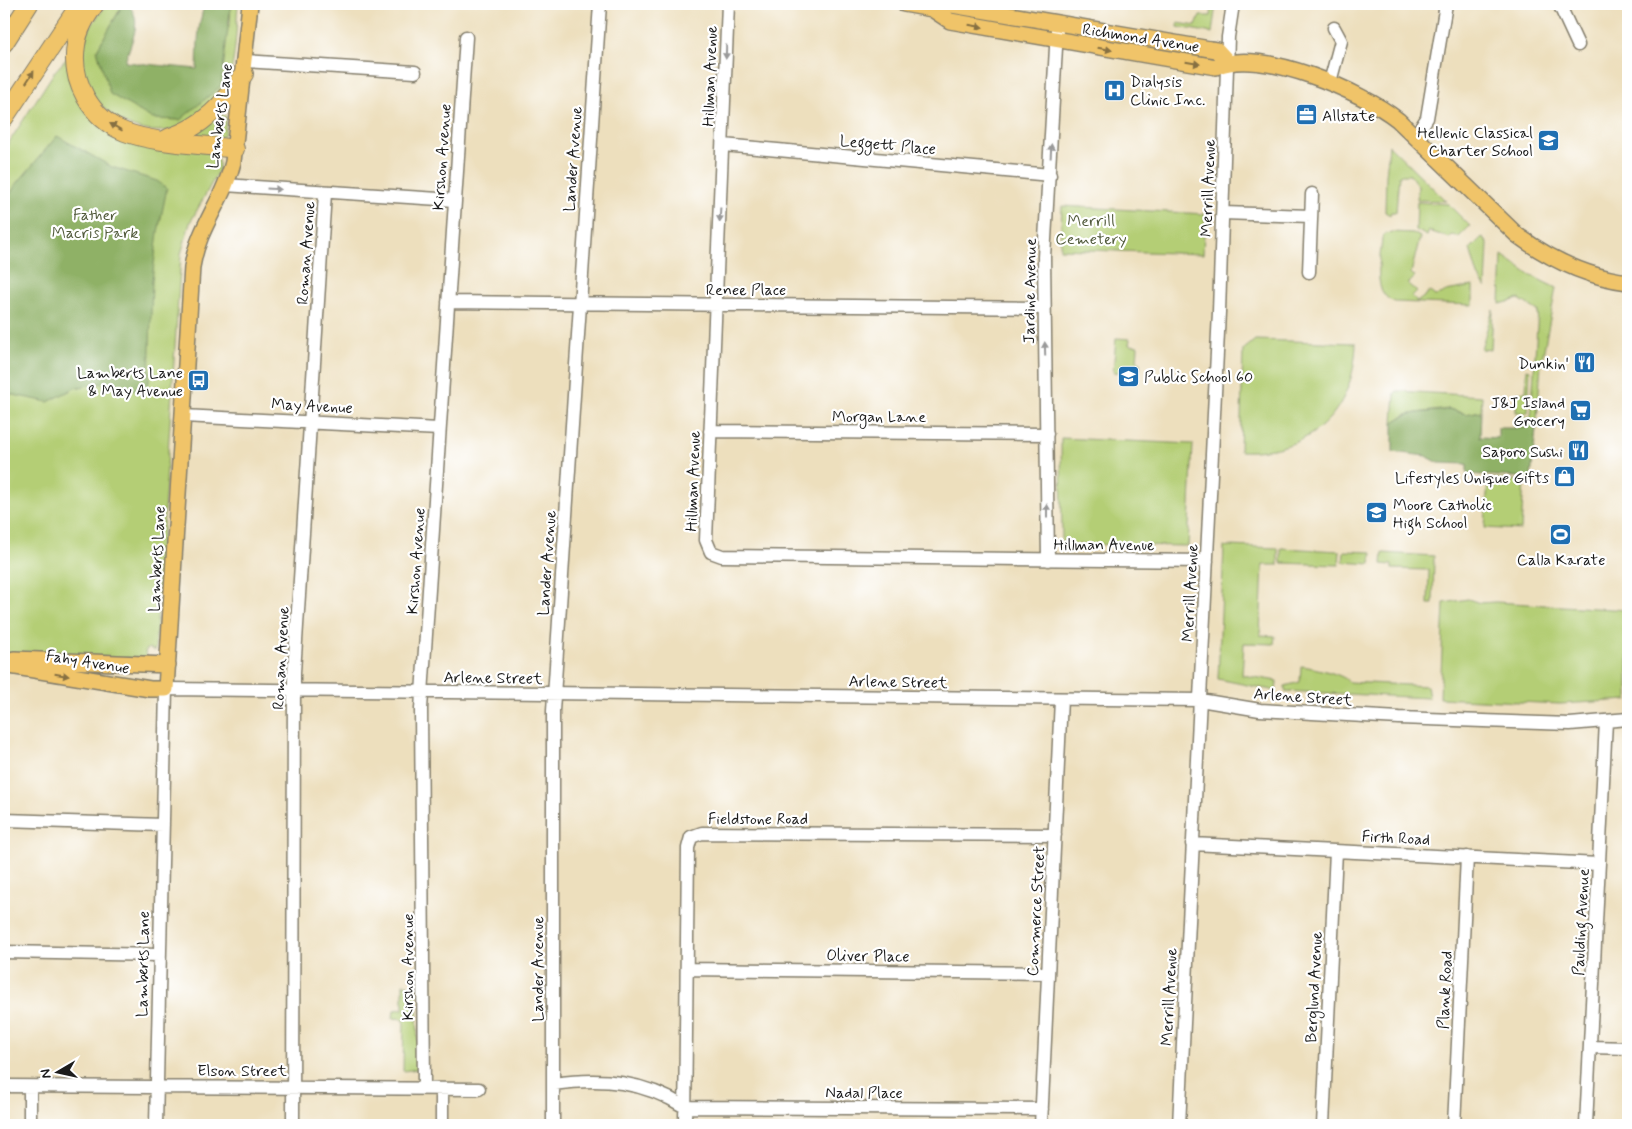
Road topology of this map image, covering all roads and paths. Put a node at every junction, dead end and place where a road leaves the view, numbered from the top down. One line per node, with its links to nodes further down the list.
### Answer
1 (29, 4): 16 (highway)
2 (80, 4): 22 (highway, one-way to 2)
3 (95, 4): 24 (highway, one-way to 3)
4 (250, 4): 19 (main road, Lamberts Lane)
5 (600, 4): 37 (street, Lander Avenue)
6 (728, 4): 25 (street, Hillman Avenue, one-way to 25)
7 (904, 4): 11 (main road, Richmond Avenue)
8 (1233, 4): 18 (street, Merrill Avenue)
9 (1446, 4): 23 (street)
10 (1559, 4): 17 (street)
11 (932, 9): 12 (main road, Richmond Avenue); 15 (main road, Richmond Avenue, one-way to 15)
12 (1058, 23): 15 (street, Jardine Avenue); 18 (main road, Richmond Avenue)
13 (1334, 28): 21 (street)
14 (466, 37): 31 (street, Kirshon Avenue)
15 (1057, 40): 18 (main road, Richmond Avenue, one-way to 18); 27 (street, Jardine Avenue, one-way to 15)
16 (4, 43)
17 (1578, 45)
18 (1228, 62): 21 (main road, Richmond Avenue); 32 (street, Merrill Avenue)
19 (244, 68): 20 (street); 24 (highway); 26 (main road, Lamberts Lane)
20 (415, 72)
21 (1330, 82): 23 (main road, Richmond Avenue)
22 (4, 118)
23 (1416, 135): 35 (main road, Richmond Avenue)
24 (163, 139): 26 (highway)
25 (723, 145): 27 (street, Leggett Place); 38 (street, Hillman Avenue, one-way to 38)
26 (235, 149): 28 (main road, Lamberts Lane)
27 (1050, 175): 39 (street, Jardine Avenue)
28 (225, 185): 29 (street, one-way to 29); 40 (main road, Lamberts Lane)
29 (325, 193): 31 (street); 41 (street, Roman Avenue)
30 (1312, 194): 33 (street)
31 (454, 200): 36 (street, Kirshon Avenue)
32 (1223, 213): 33 (street); 46 (street, Merrill Avenue)
33 (1311, 216): 34 (street)
34 (1309, 272)
35 (1628, 282)
36 (448, 302): 37 (street, Renee Place); 42 (street, Kirshon Avenue)
37 (579, 303): 38 (street, Renee Place); 53 (street, Lander Avenue)
38 (716, 305): 39 (street, Renee Place); 43 (street, Hillman Avenue)
39 (1044, 308): 44 (street, Jardine Avenue, one-way to 39)
40 (183, 416): 41 (street, May Avenue); 48 (main road, Lamberts Lane)
41 (311, 421): 42 (street, May Avenue); 51 (street, Roman Avenue)
42 (439, 429): 52 (street, Kirshon Avenue)
43 (710, 431): 44 (street, Morgan Lane); 45 (street, Hillman Avenue)
44 (1047, 434): 45 (street, Jardine Avenue, one-way to 44)
45 (1048, 560): 46 (street, Hillman Avenue)
46 (1207, 561): 55 (street, Merrill Avenue)
47 (4, 660): 48 (main road, Fahy Avenue)
48 (168, 664): 50 (main road, Lamberts Lane)
49 (4, 665): 50 (main road, Fahy Avenue, one-way to 50)
50 (166, 689): 51 (street, Arlene Street); 59 (street, Lamberts Lane)
51 (294, 690): 52 (street, Arlene Street); 74 (street, Roman Avenue)
52 (422, 692): 53 (street, Arlene Street); 76 (street, Kirshon Avenue)
53 (554, 694): 54 (street, Arlene Street); 71 (street, Lander Avenue)
54 (1061, 699): 55 (street, Arlene Street); 60 (street, Commerce Street)
55 (1200, 700): 57 (street, Arlene Street); 61 (street, Merrill Avenue)
56 (1628, 719): 57 (street, Arlene Street)
57 (1606, 721): 64 (street, Paulding Avenue)
58 (4, 820): 59 (street)
59 (163, 825): 66 (street, Lamberts Lane)
60 (1055, 835): 67 (street, Fieldstone Road); 68 (street, Commerce Street)
61 (1192, 844): 62 (street, Firth Road); 88 (street, Merrill Avenue)
62 (1336, 851): 63 (street, Firth Road); 89 (street, Berglund Avenue)
63 (1467, 857): 64 (street, Firth Road); 90 (street, Plank Road)
64 (1599, 864): 69 (street, Paulding Avenue)
65 (4, 952): 66 (street)
66 (159, 956): 73 (street, Lamberts Lane)
67 (687, 970): 68 (street, Oliver Place); 79 (street, Fieldstone Road)
68 (1048, 973): 80 (street, Commerce Street)
69 (1590, 1047): 70 (street); 91 (street, Paulding Avenue)
70 (1628, 1048)
71 (554, 1084): 79 (street); 85 (street, Lander Avenue)
72 (4, 1086): 75 (street, Elson Street)
73 (156, 1086): 74 (street, Elson Street); 75 (street, Elson Street); 82 (street, Lamberts Lane)
74 (293, 1086): 76 (street, Elson Street); 83 (street, Roman Avenue)
75 (30, 1087): 81 (street)
76 (424, 1088): 77 (street, Elson Street)
77 (442, 1089): 78 (street, Elson Street); 84 (street)
78 (479, 1089)
79 (685, 1107): 80 (street, Nadal Place); 86 (street, Fieldstone Road)
80 (1042, 1109): 87 (street, Commerce Street)
81 (30, 1125)
82 (156, 1125)
83 (293, 1125)
84 (442, 1125)
85 (553, 1125)
86 (685, 1125)
87 (1041, 1125)
88 (1178, 1125)
89 (1323, 1125)
90 (1454, 1125)
91 (1586, 1125)

